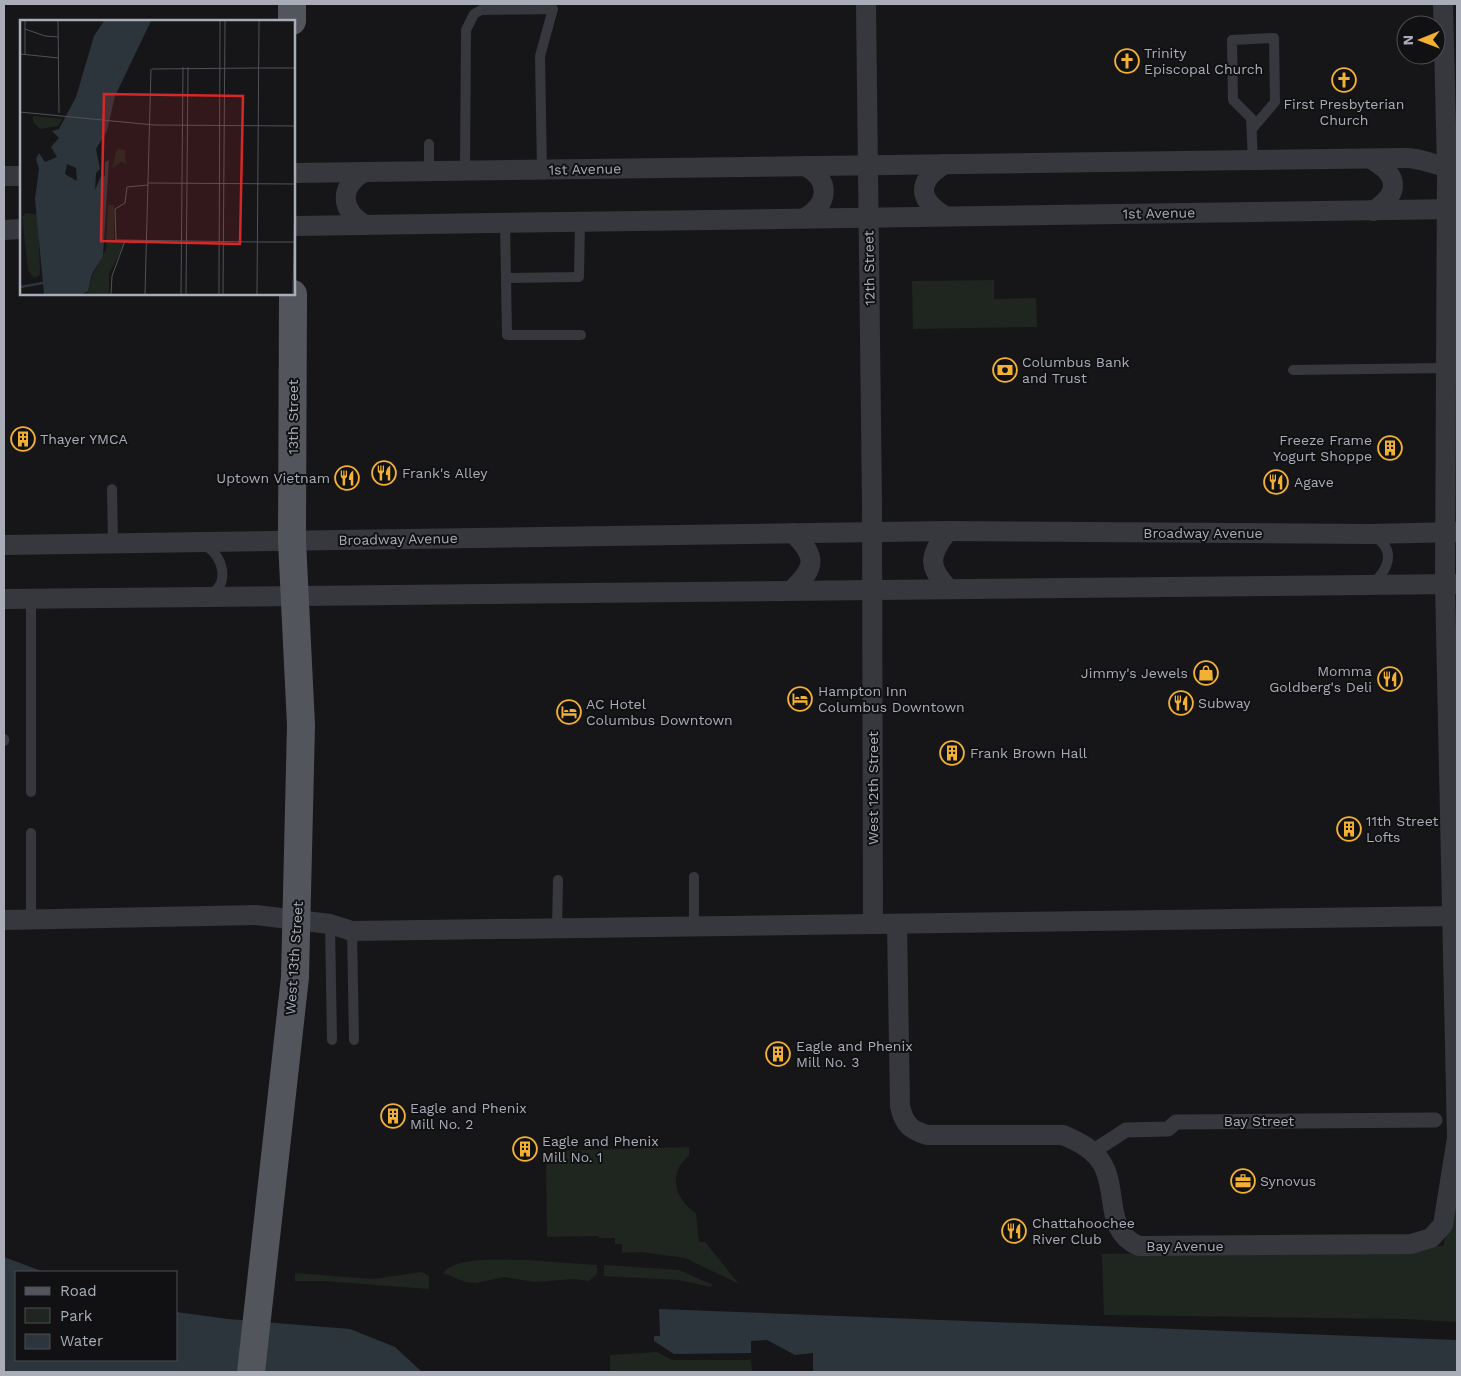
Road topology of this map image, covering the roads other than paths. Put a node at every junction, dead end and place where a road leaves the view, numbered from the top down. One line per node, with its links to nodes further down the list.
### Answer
1 (292, 4): 4 (main road)
2 (866, 4): 11 (street, 12th Street)
3 (1443, 4): 12 (street)
4 (292, 20)
5 (1252, 129): 5 (lane); 8 (lane)
6 (429, 144): 15 (lane)
7 (1371, 159): 8 (street, 1st Avenue); 12 (street, 1st Avenue); 21 (street)
8 (1253, 160): 9 (street, 1st Avenue)
9 (945, 164): 11 (street, 1st Avenue); 22 (street)
10 (805, 166): 11 (street, 1st Avenue); 14 (street, 1st Avenue); 23 (street)
11 (867, 166): 24 (street, 12th Street)
12 (1452, 168): 20 (street)
13 (465, 170): 14 (street, 1st Avenue); 14 (lane); 15 (street, 1st Avenue)
14 (542, 170)
15 (430, 171): 16 (street, 1st Avenue)
16 (364, 172): 17 (street, 1st Avenue); 27 (street)
17 (295, 173)
18 (4, 176): 19 (street)
19 (20, 176)
20 (1452, 209): 21 (street, 1st Avenue); 34 (street)
21 (1373, 210): 22 (street, 1st Avenue)
22 (945, 216): 24 (street, 1st Avenue)
23 (805, 218): 24 (street, 1st Avenue); 25 (street, 1st Avenue)
24 (868, 218): 38 (street, 12th Street)
25 (580, 222): 26 (street, 1st Avenue); 31 (lane)
26 (505, 223): 27 (street, 1st Avenue); 31 (lane)
27 (365, 224): 28 (street, 1st Avenue)
28 (295, 226)
29 (20, 229): 30 (street)
30 (4, 230)
31 (506, 278): 33 (lane)
32 (293, 295): 42 (main road, 13th Street)
33 (580, 335)
34 (1445, 368): 35 (lane); 39 (street)
35 (1293, 370)
36 (112, 489): 44 (lane)
37 (948, 531): 38 (street, Broadway Avenue); 41 (street, Broadway Avenue); 48 (street)
38 (873, 532): 40 (street, Broadway Avenue); 50 (street, West 12th Street)
39 (1451, 532): 41 (street, Broadway Avenue); 46 (street)
40 (793, 534): 42 (street, Broadway Avenue); 49 (street)
41 (1370, 534): 47 (lane)
42 (292, 541): 43 (street, Broadway Avenue); 52 (main road, West 13th Street)
43 (192, 542): 44 (street, Broadway Avenue); 51 (lane)
44 (113, 544): 45 (street, Broadway Avenue)
45 (4, 545)
46 (1451, 584): 47 (street); 55 (street)
47 (1370, 585): 48 (street)
48 (949, 589): 50 (street)
49 (792, 590): 50 (street); 52 (street)
50 (873, 590): 65 (street, West 12th Street)
51 (202, 596): 52 (street); 53 (street)
52 (295, 596): 75 (main road, West 13th Street)
53 (30, 598): 54 (street); 56 (lane)
54 (4, 599)
55 (1453, 746): 58 (street)
56 (31, 792)
57 (31, 833): 62 (lane)
58 (1455, 860): 61 (street)
59 (694, 877): 67 (lane)
60 (558, 880): 68 (lane)
61 (1455, 916): 66 (street); 73 (street)
62 (31, 919): 63 (street); 64 (street)
63 (4, 920)
64 (330, 924): 69 (street); 70 (lane)
65 (873, 924): 66 (street); 67 (street)
66 (897, 924): 74 (street, Bay Avenue)
67 (694, 925): 68 (street)
68 (557, 928): 69 (street)
69 (352, 931): 71 (lane)
70 (332, 1040)
71 (354, 1040)
72 (1435, 1120): 74 (street, Bay Street)
73 (1457, 1138): 74 (street, Bay Avenue)
74 (1092, 1152)
75 (251, 1372)

